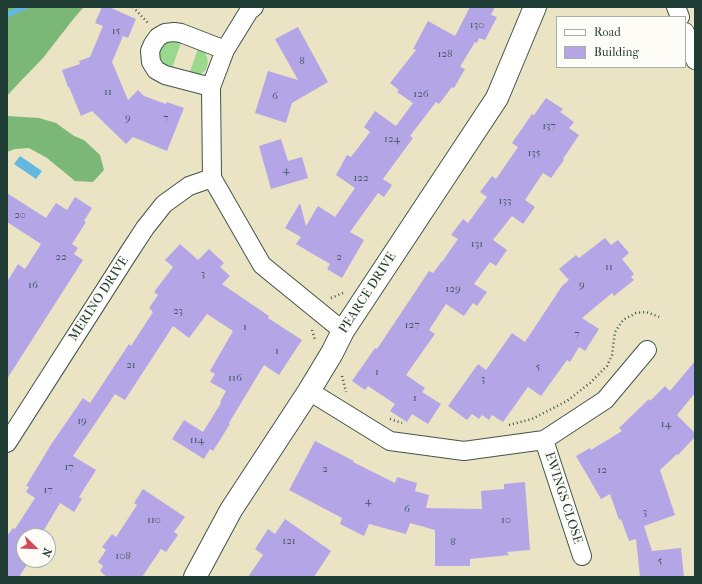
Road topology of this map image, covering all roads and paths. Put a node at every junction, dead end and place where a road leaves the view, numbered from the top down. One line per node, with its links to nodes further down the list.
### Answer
1 (133, 7): 4 (path)
2 (254, 7): 6 (street)
3 (535, 7): 12 (street, PEARCE DRIVE)
4 (153, 27)
5 (686, 35): 7 (street)
6 (225, 50): 8 (street); 8 (street)
7 (695, 60)
8 (211, 87): 9 (street)
9 (212, 178): 12 (street); 22 (street, MERINO DRIVE)
10 (662, 318): 20 (path)
11 (311, 326): 13 (path)
12 (343, 331): 16 (street, PEARCE DRIVE)
13 (316, 342)
14 (647, 350): 21 (street)
15 (340, 369): 17 (path)
16 (309, 391): 21 (street); 24 (street, PEARCE DRIVE)
17 (348, 397)
18 (385, 416): 19 (path)
19 (406, 425)
20 (504, 427)
21 (544, 440): 23 (street, EWINGS CLOSE)
22 (7, 443)
23 (582, 556)
24 (195, 577)

